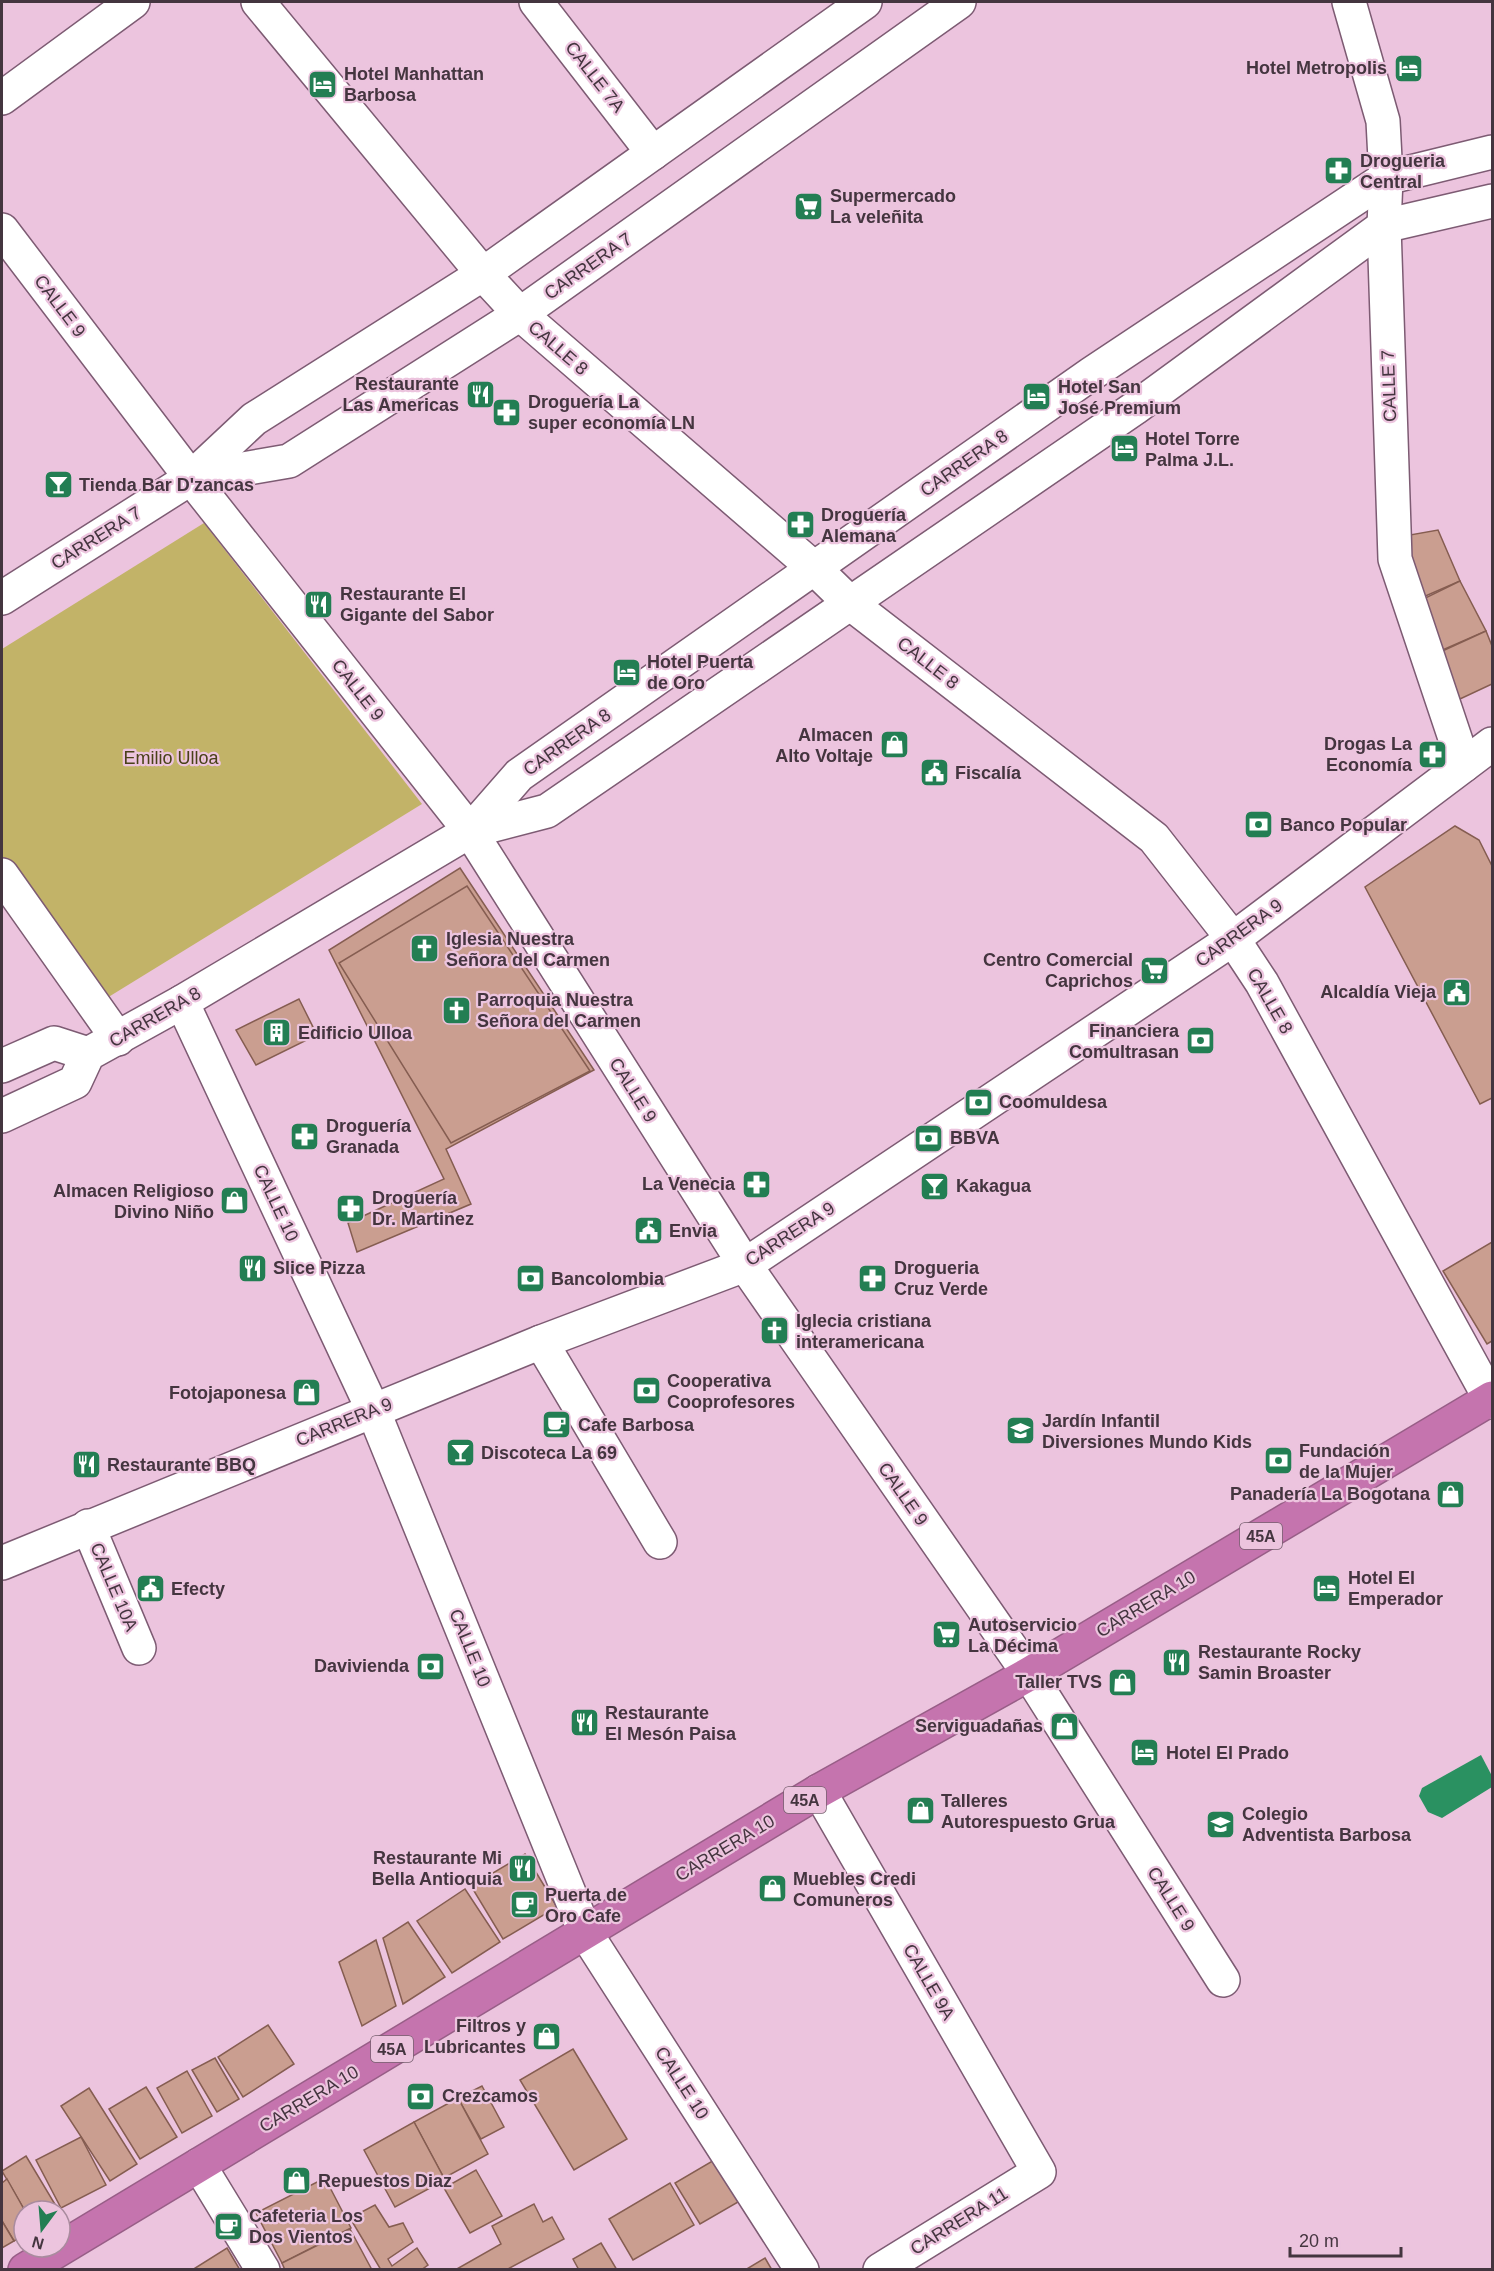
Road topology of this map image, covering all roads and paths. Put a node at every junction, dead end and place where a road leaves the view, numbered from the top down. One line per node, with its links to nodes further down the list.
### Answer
1 (133, 2): 7 (street)
2 (258, 2): 14 (street, CALLE 8)
3 (536, 2): 9 (street, CALLE 7A)
4 (865, 2): 9 (street, CARRERA 7)
5 (959, 2): 15 (street, CARRERA 7)
6 (1349, 2): 10 (street, CALLE 7)
7 (2, 98)
8 (1492, 152): 10 (street, CARRERA 8)
9 (653, 153): 14 (street, CARRERA 7)
10 (1386, 178): 12 (street, CALLE 7); 17 (street, CARRERA 8)
11 (1492, 201): 12 (street, CARRERA 8)
12 (1384, 226): 19 (street, CARRERA 8); 21 (street, CALLE 7)
13 (2, 230): 16 (street, CALLE 9)
14 (483, 274): 15 (street, CALLE 8); 16 (street, CARRERA 7)
15 (520, 314): 16 (street, CARRERA 7); 17 (street, CALLE 8)
16 (192, 478): 18 (street, CARRERA 7); 22 (street, CALLE 9)
17 (815, 569): 19 (street, CALLE 8); 22 (street, CARRERA 8)
18 (2, 598)
19 (851, 604): 22 (street, CARRERA 8); 24 (street, CALLE 8)
20 (1492, 744): 21 (street, CARRERA 9)
21 (1464, 765): 24 (street, CARRERA 9)
22 (470, 831): 25 (street, CARRERA 8); 30 (street, CALLE 9)
23 (2, 875): 26 (street)
24 (1233, 939): 30 (street, CARRERA 9); 32 (street, CALLE 8)
25 (182, 1002): 26 (street, CARRERA 8); 33 (street, CALLE 10)
26 (118, 1039): 27 (street, CARRERA 8)
27 (88, 1054): 28 (street, CARRERA 8); 29 (street, CARRERA 8)
28 (2, 1066)
29 (2, 1116)
30 (745, 1265): 31 (street, CARRERA 9); 38 (street, CALLE 9)
31 (541, 1342): 33 (street, CARRERA 9); 35 (street)
32 (1492, 1400): 38 (highway, CARRERA 10 / 45A)
33 (373, 1410): 34 (street, CARRERA 9); 40 (street, CALLE 10)
34 (88, 1526): 36 (street, CARRERA 9); 37 (street, CALLE 10A)
35 (660, 1542)
36 (2, 1563)
37 (140, 1648)
38 (1029, 1674): 39 (highway, CARRERA 10 / 45A); 41 (street, CALLE 9)
39 (819, 1791): 40 (highway, CARRERA 10 / 45A); 43 (street, CALLE 9A)
40 (585, 1932): 42 (highway, CARRERA 10 / 45A); 46 (street, CALLE 10)
41 (1223, 1980)
42 (200, 2165): 44 (highway, CARRERA 10 / 45A); 45 (street)
43 (1039, 2172): 47 (street, CARRERA 11)
44 (25, 2270)
45 (263, 2270)
46 (802, 2270)
47 (880, 2270)

